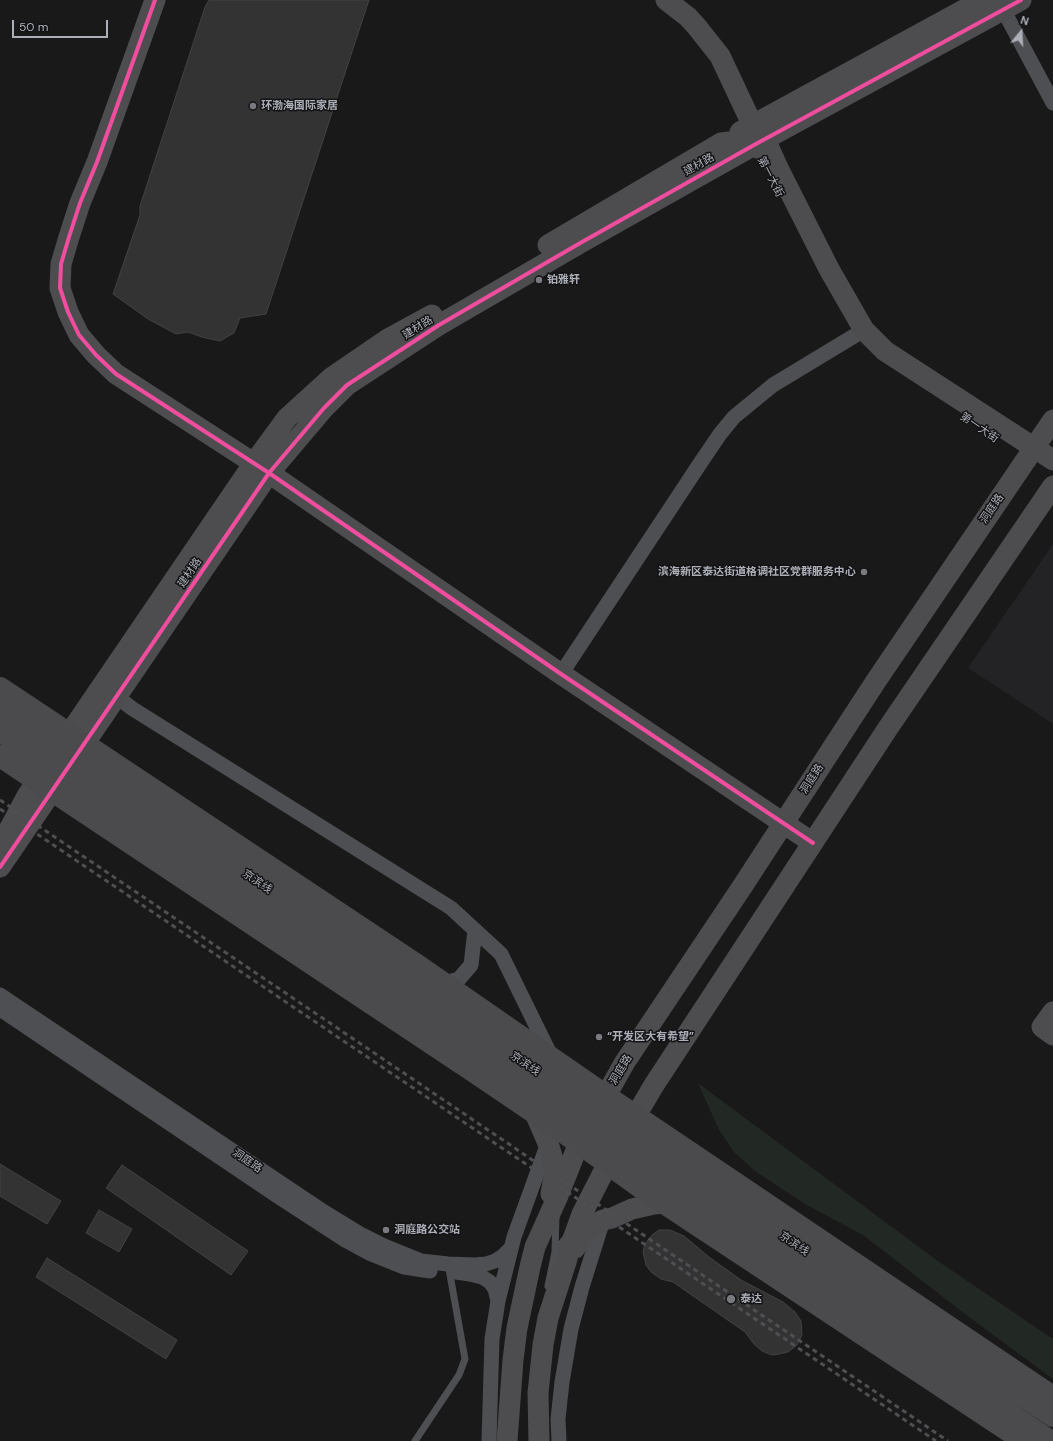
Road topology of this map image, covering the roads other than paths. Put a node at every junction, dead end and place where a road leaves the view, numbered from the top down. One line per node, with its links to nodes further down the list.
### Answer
1 (155, 0): 13 (street)
2 (666, 0): 6 (street)
3 (982, 0): 6 (street, 建材路)
4 (1007, 3): 5 (street); 6 (street, 建材路)
5 (1053, 103)
6 (757, 136): 7 (street, 建材路); 8 (street)
7 (725, 151): 8 (street); 13 (street, 建材路)
8 (773, 170): 9 (street, 第一大街)
9 (858, 334): 11 (street, 第一大街); 16 (street)
10 (1053, 420): 11 (street, 洞庭路)
11 (1030, 453): 12 (street, 第一大街); 14 (street, 第一大街); 22 (street, 洞庭路)
12 (1053, 460)
13 (261, 468): 16 (street); 18 (street, 建材路); 23 (street)
14 (1053, 476)
15 (1053, 486): 24 (street)
16 (561, 674): 22 (street)
17 (0, 688): 27 (highway, bridge)
18 (117, 697): 25 (street, 建材路); 26 (street)
19 (0, 707): 49 (highway, 京滨线, bridge)
20 (0, 731): 56 (highway, 京滨线, bridge)
21 (0, 756): 32 (highway, bridge)
22 (783, 823): 24 (street); 31 (street, 洞庭路)
23 (0, 843)
24 (812, 843): 33 (street)
25 (0, 867)
26 (475, 930): 27 (street); 30 (street)
27 (445, 983): 30 (highway)
28 (0, 995): 43 (street, 洞庭路)
29 (0, 1009): 43 (street, 洞庭路)
30 (552, 1059): 31 (highway)
31 (606, 1095): 33 (highway); 35 (street, 洞庭路)
32 (535, 1113): 34 (street); 35 (highway)
33 (636, 1116): 36 (street); 47 (highway)
34 (548, 1143): 40 (street); 41 (street)
35 (580, 1143): 36 (highway); 37 (street, 洞庭路)
36 (608, 1163): 38 (highway); 42 (street)
37 (557, 1198): 40 (street, 洞庭路); 42 (lane)
38 (666, 1203): 39 (street); 55 (highway)
39 (603, 1220): 42 (street); 54 (street)
40 (534, 1247): 52 (street)
41 (511, 1248): 43 (street, 洞庭路); 44 (street)
42 (561, 1257): 45 (lane); 53 (street)
43 (449, 1268): 44 (street, 洞庭路); 50 (lane)
44 (498, 1301): 51 (street)
45 (534, 1354)
46 (531, 1383): 48 (lane)
47 (1053, 1397)
48 (531, 1398)
49 (1053, 1416)
50 (415, 1441)
51 (489, 1441)
52 (507, 1441)
53 (539, 1441)
54 (559, 1441)
55 (1024, 1441)
56 (1050, 1441)

